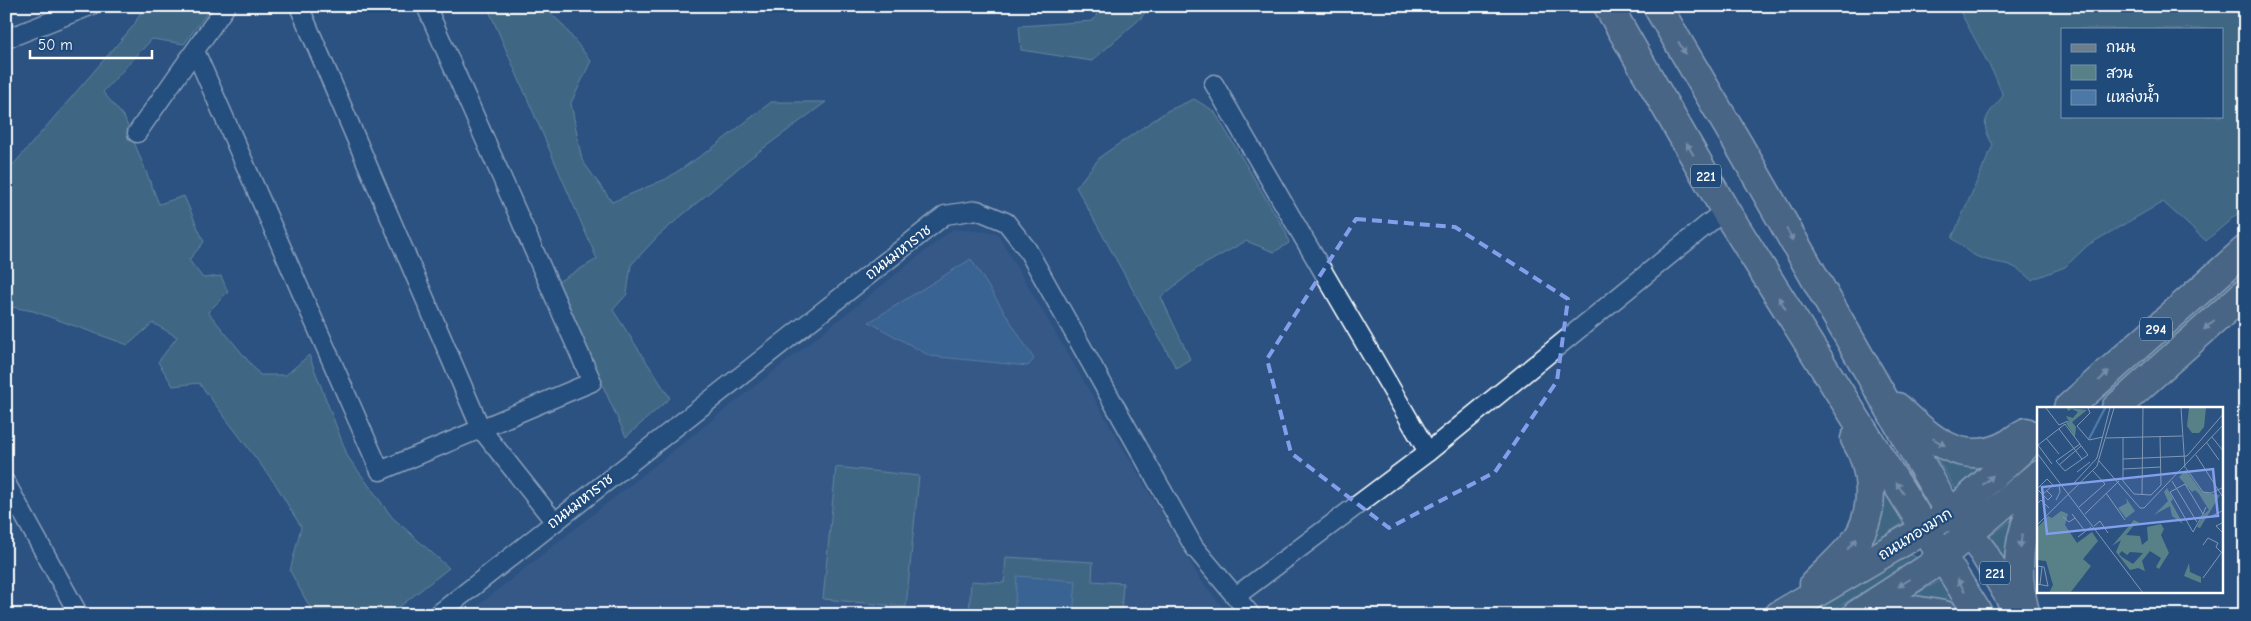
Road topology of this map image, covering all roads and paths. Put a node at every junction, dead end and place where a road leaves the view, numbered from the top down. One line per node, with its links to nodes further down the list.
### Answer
1 (90, 6): 7 (street)
2 (226, 6): 8 (street)
3 (299, 6): 19 (street)
4 (426, 6): 19 (street)
5 (1608, 6): 11 (main road, 221, one-way to 5)
6 (1657, 6): 15 (main road, 221, one-way to 15)
7 (6, 39)
8 (195, 51): 10 (street); 19 (street)
9 (1214, 84): 21 (street)
10 (137, 133)
11 (1726, 210): 14 (main road, 221, one-way to 11); 21 (street)
12 (2245, 250): 16 (main road, 294, one-way to 12)
13 (2245, 293): 17 (main road, 294, one-way to 17)
14 (1808, 344): 27 (main road, 221, one-way to 14); 30 (main road, one-way to 14)
15 (1876, 387): 18 (main road, one-way to 18); 26 (main road, 221)
16 (2069, 407)
17 (2117, 407)
18 (2037, 427)
19 (481, 429): 25 (street)
20 (2037, 436): 26 (main road, ถนนทองมาก, one-way to 20)
21 (1428, 452): 29 (street)
22 (2037, 476): 26 (main road, ถนนทองมาก)
23 (6, 482): 31 (street)
24 (2037, 498): 39 (main road, one-way to 39)
25 (554, 521): 29 (street, ถนนมหาราช); 32 (street, ถนนมหาราช)
26 (1960, 523): 27 (main road, ถนนทองมาก); 28 (main road, ถนนทองมาก); 38 (main road, 221)
27 (1926, 529): 28 (main road, 221); 30 (main road, ถนนทองมาก)
28 (1943, 555): 34 (main road, ถนนทองมาก, one-way to 34); 37 (main road, 221, one-way to 28)
29 (1236, 596): 33 (street, ถนนมหาราช)
30 (1787, 610)
31 (79, 615)
32 (437, 615)
33 (1251, 615)
34 (1856, 615)
35 (1892, 615): 36 (main road)
36 (1944, 615)
37 (1979, 615)
38 (2020, 615)
39 (2026, 615)

